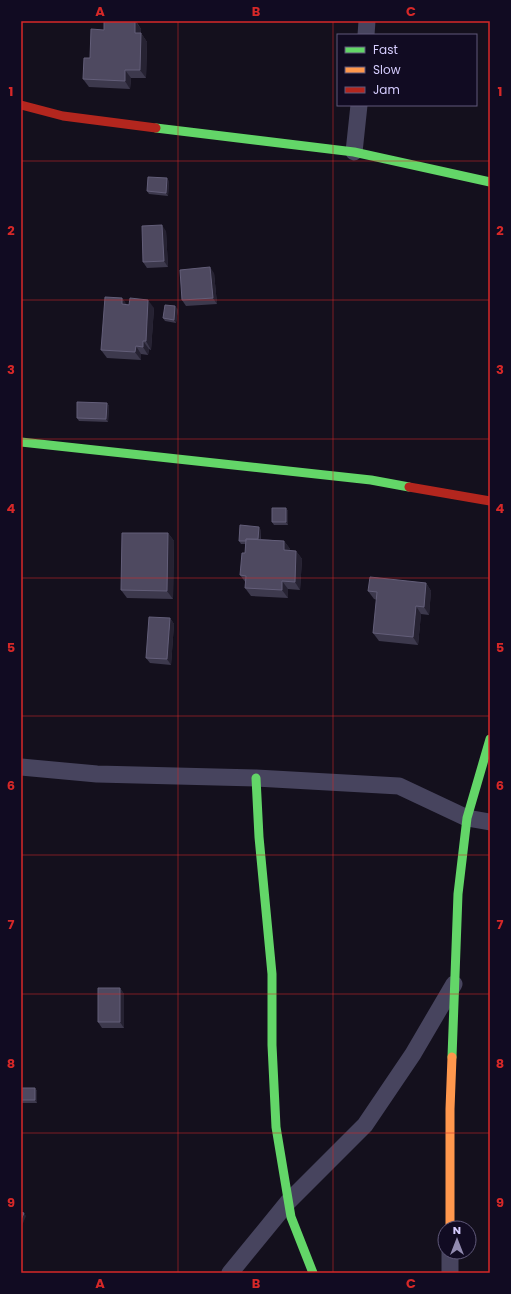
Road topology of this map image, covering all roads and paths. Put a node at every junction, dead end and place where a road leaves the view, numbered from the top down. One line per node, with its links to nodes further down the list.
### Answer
1 (367, 21): 2 (street)
2 (366, 34)
3 (21, 105): 5 (street)
4 (359, 106): 5 (street)
5 (354, 152): 6 (street)
6 (490, 182)
7 (21, 442): 8 (street)
8 (490, 500)
9 (490, 739): 12 (street)
10 (21, 767): 11 (street)
11 (256, 778): 12 (street); 15 (street)
12 (467, 818): 13 (street); 14 (street)
13 (490, 822)
14 (454, 984): 15 (street); 16 (street)
15 (288, 1202): 18 (street); 19 (street)
16 (450, 1220)
17 (450, 1260): 20 (street)
18 (230, 1273)
19 (312, 1273)
20 (450, 1273)

